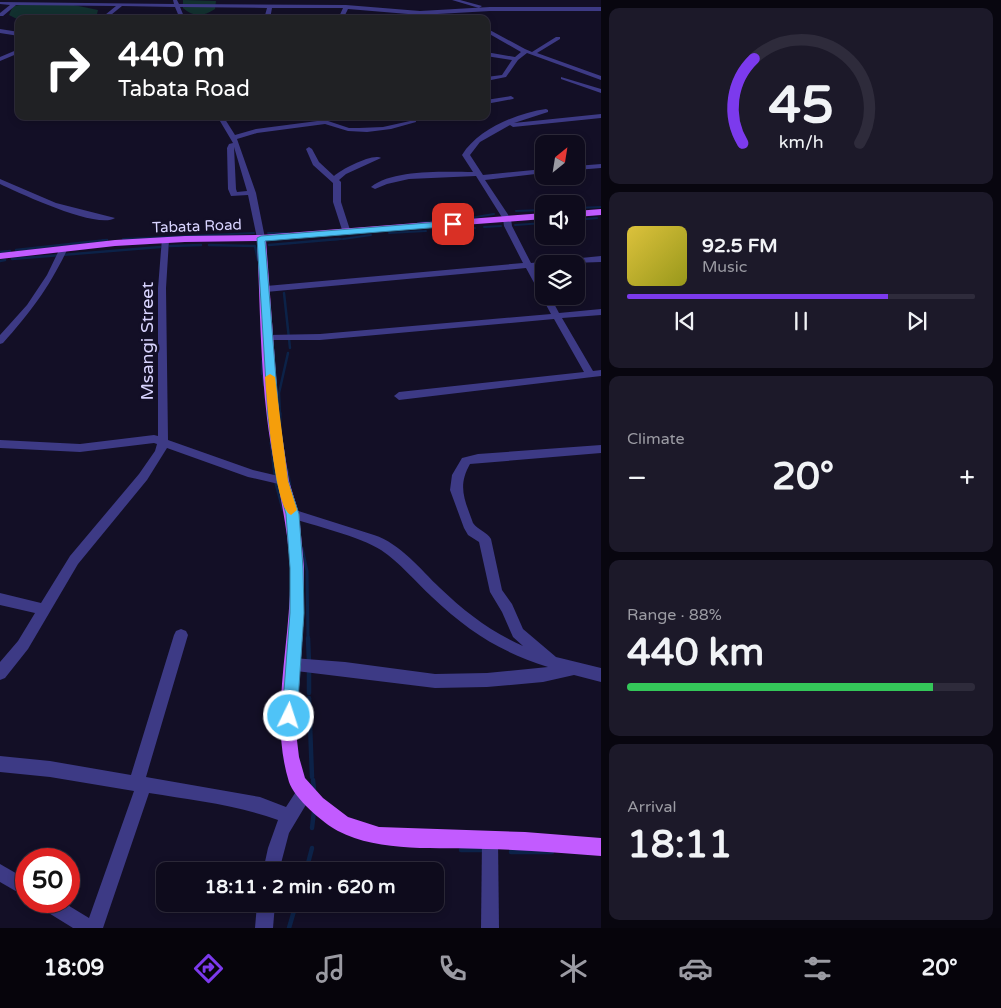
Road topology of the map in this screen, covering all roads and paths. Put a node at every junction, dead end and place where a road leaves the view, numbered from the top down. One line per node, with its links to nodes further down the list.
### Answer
1 (238, 0): 17 (street)
2 (332, 0): 11 (street)
3 (456, 0): 14 (street)
4 (383, 1): 13 (street)
5 (1, 2): 8 (street)
6 (124, 2): 8 (street); 9 (street); 20 (street)
7 (555, 2): 15 (street)
8 (14, 3): 19 (street)
9 (176, 3): 17 (street); 21 (street)
10 (270, 6): 11 (street); 17 (street); 22 (street)
11 (336, 7): 12 (street)
12 (346, 7): 13 (street); 23 (street)
13 (380, 9): 18 (street)
14 (490, 9): 15 (street); 18 (street)
15 (570, 9): 16 (street)
16 (601, 9)
17 (236, 10)
18 (460, 11): 24 (street)
19 (0, 15): 25 (street)
20 (109, 15)
21 (180, 15)
22 (267, 15)
23 (342, 15)
24 (464, 15)
25 (2, 26): 26 (street)
26 (15, 32)
27 (15, 33): 30 (street)
28 (490, 33): 31 (street)
29 (558, 38): 33 (street)
30 (0, 39)
31 (525, 51): 33 (street); 38 (street)
32 (15, 53): 35 (street)
33 (532, 54): 41 (street)
34 (490, 55): 38 (street)
35 (7, 56): 36 (street); 37 (street)
36 (15, 58)
37 (0, 59)
38 (516, 59): 39 (street)
39 (490, 78)
40 (563, 78): 42 (street)
41 (601, 78)
42 (600, 90)
43 (511, 98): 44 (street)
44 (490, 101)
45 (546, 110): 52 (street)
46 (601, 116): 52 (street)
47 (222, 120): 54 (street)
48 (280, 120): 53 (street)
49 (326, 120): 53 (street)
50 (332, 120): 51 (street)
51 (414, 120)
52 (505, 126): 60 (street)
53 (283, 128): 54 (street)
54 (235, 141): 64 (street); 64 (street)
55 (309, 149): 61 (street)
56 (377, 158): 61 (street)
57 (601, 166): 58 (street)
58 (585, 167)
59 (535, 172): 60 (street)
60 (478, 176): 63 (street); 69 (street)
61 (335, 179): 70 (street)
62 (0, 181): 68 (street)
63 (375, 187)
64 (252, 193): 71 (street)
65 (601, 212): 66 (main road)
66 (585, 213)
67 (535, 217): 69 (main road, Tabata Road)
68 (111, 218)
69 (507, 219): 70 (main road, Tabata Road); 77 (street)
70 (348, 233): 71 (main road, Tabata Road)
71 (261, 238): 72 (main road, Tabata Road); 80 (main road)
72 (165, 240): 73 (main road, Tabata Road); 88 (street, Msangi Street)
73 (64, 248): 74 (main road, Tabata Road); 84 (street)
74 (0, 256)
75 (601, 259): 76 (street)
76 (585, 260)
77 (528, 265): 78 (street); 79 (street); 80 (street)
78 (535, 265)
79 (535, 278)
80 (266, 288): 85 (main road)
81 (550, 305): 83 (street)
82 (601, 312): 83 (street)
83 (556, 316): 85 (street); 86 (street)
84 (2, 336)
85 (267, 338): 91 (main road)
86 (596, 373): 87 (street)
87 (399, 396)
88 (163, 442): 89 (street); 91 (street); 94 (street)
89 (0, 444)
90 (601, 450): 96 (street)
91 (283, 481): 92 (main road)
92 (292, 514): 96 (street); 97 (main road)
93 (0, 599): 94 (street)
94 (44, 609): 99 (street)
95 (181, 635): 102 (street)
96 (552, 662): 98 (street)
97 (293, 666): 98 (street); 103 (main road)
98 (576, 669): 100 (street)
99 (0, 673)
100 (601, 675)
101 (0, 764): 102 (street)
102 (140, 784): 104 (street); 113 (street)
103 (305, 792): 104 (street); 105 (main road)
104 (287, 815): 107 (street)
105 (490, 840): 106 (main road); 115 (street)
106 (601, 847)
107 (273, 862)
108 (0, 872): 109 (street)
109 (15, 882)
110 (265, 912): 114 (street)
111 (65, 913): 112 (street)
112 (89, 928)
113 (94, 928)
114 (264, 928)
115 (490, 928)

